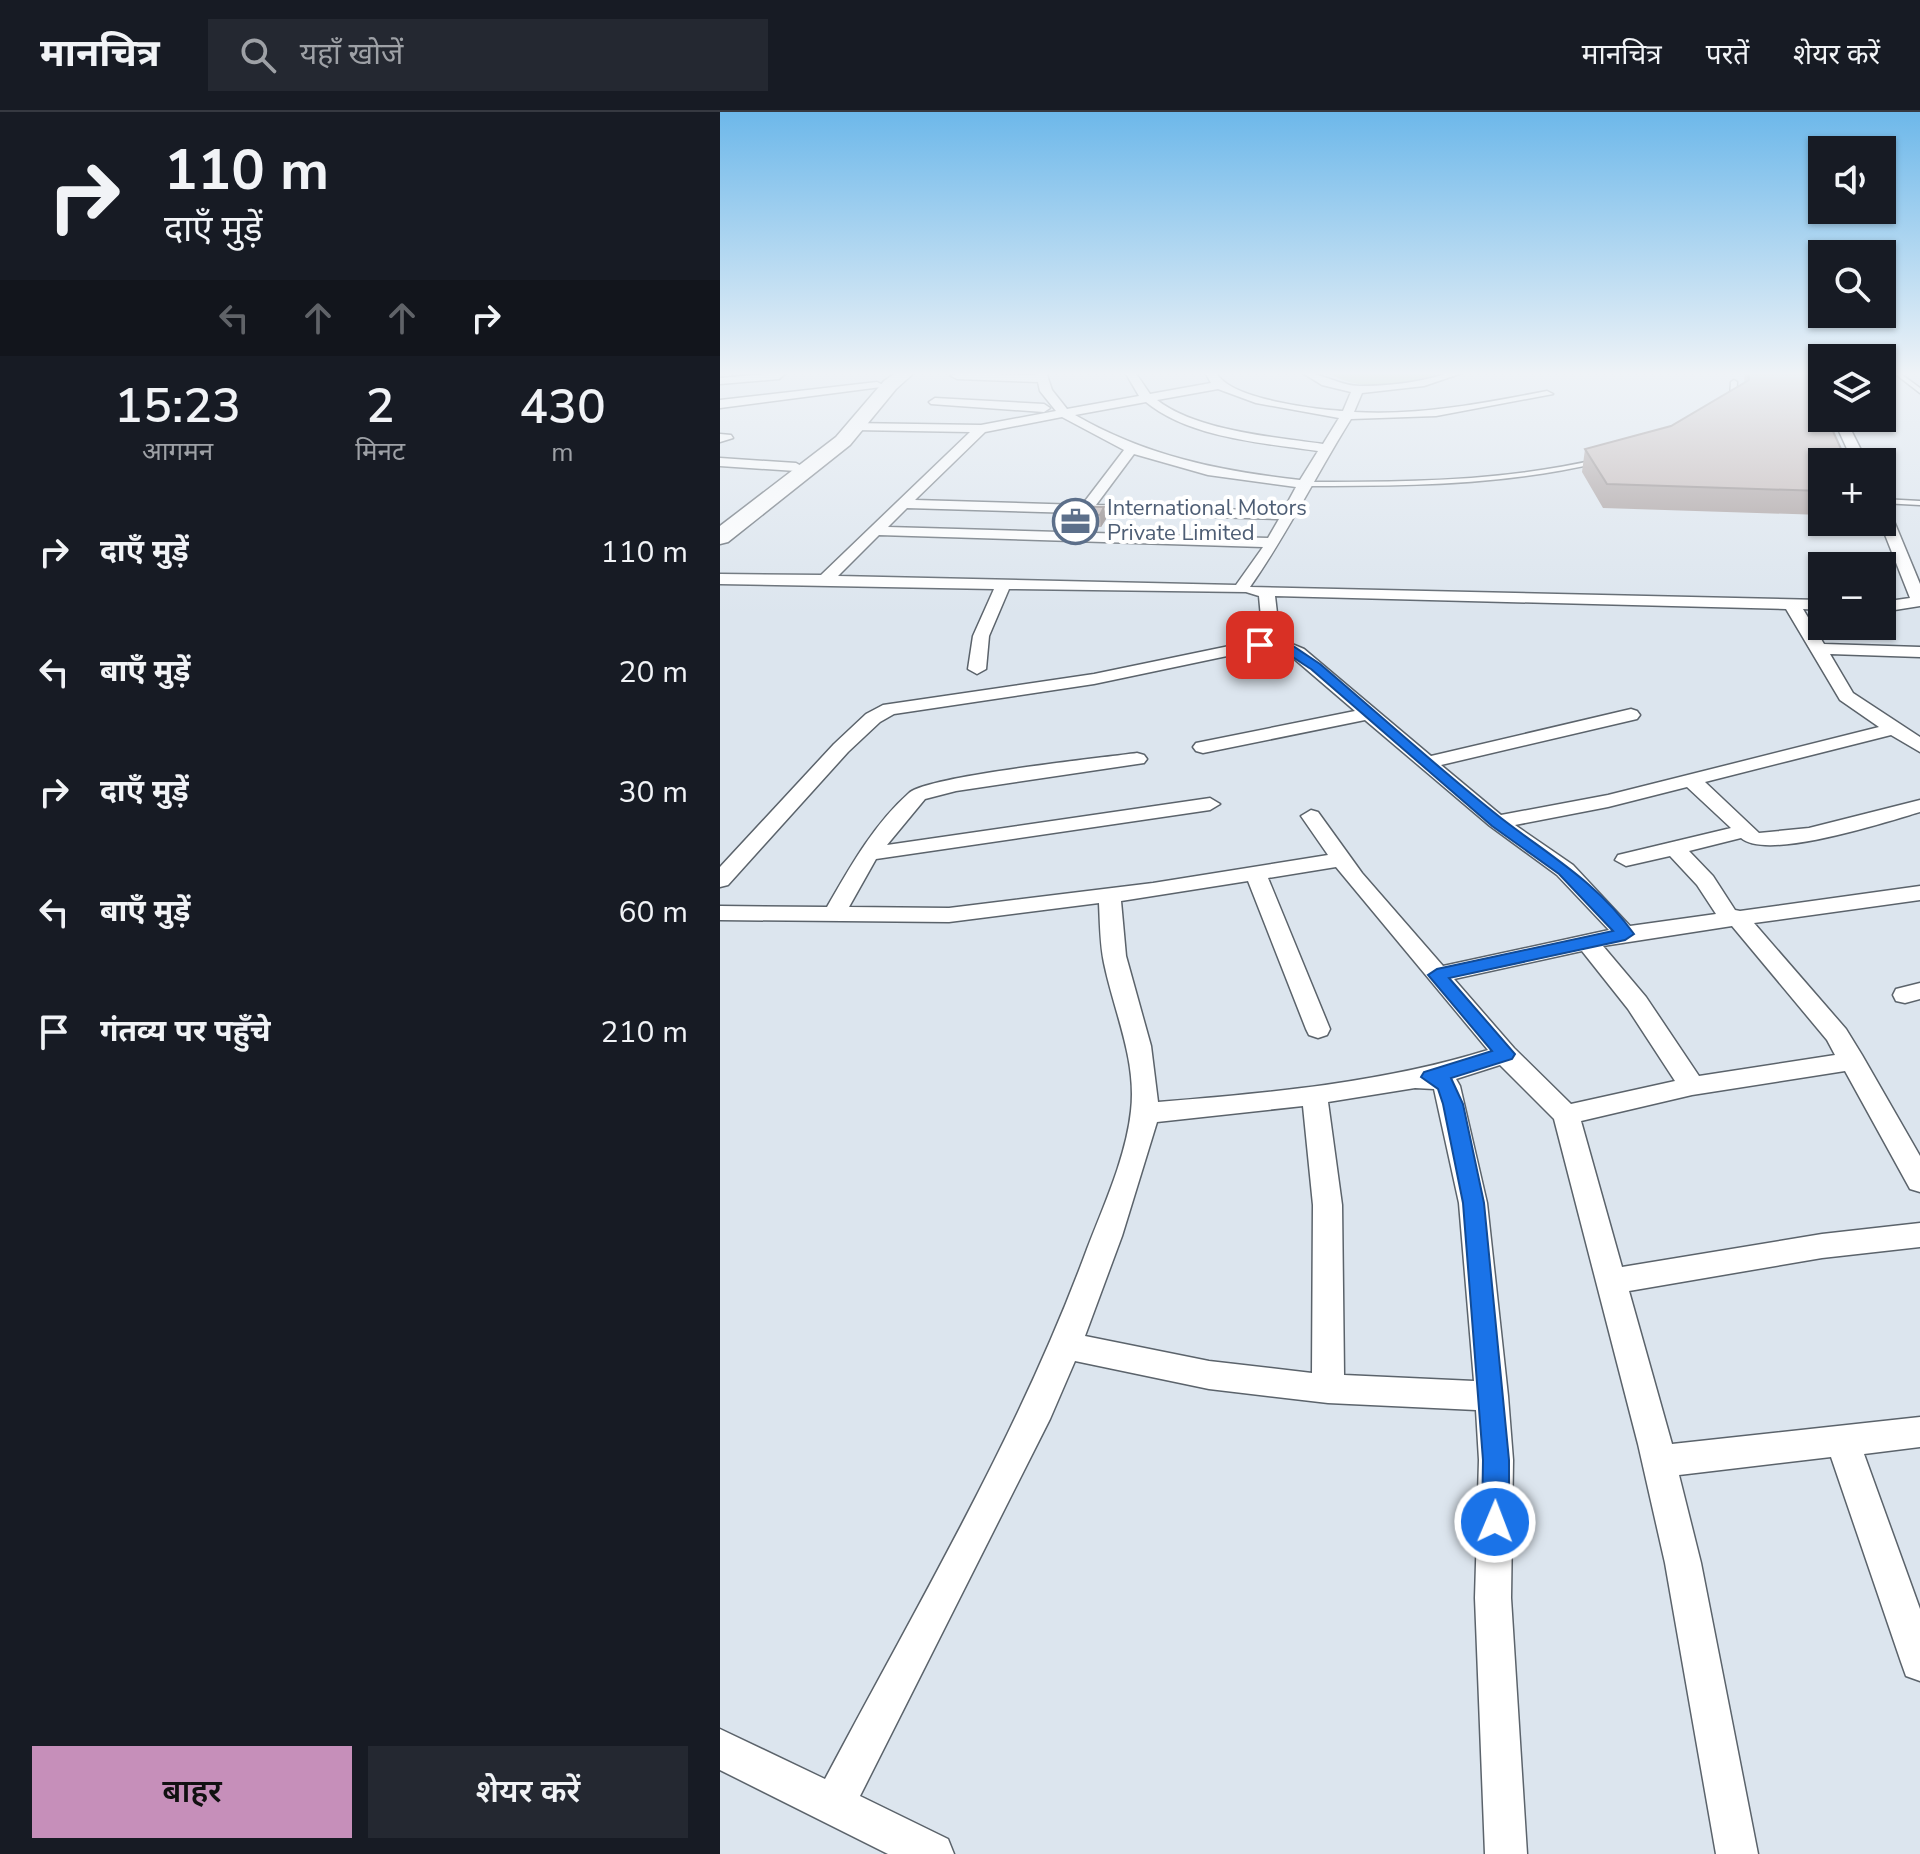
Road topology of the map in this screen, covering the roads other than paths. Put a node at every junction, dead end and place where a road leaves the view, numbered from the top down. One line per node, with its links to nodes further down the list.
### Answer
1 (813, 453): 9 (main road)
2 (829, 453): 19 (main road)
3 (956, 453): 13 (street)
4 (1128, 453): 14 (street)
5 (1138, 453): 10 (street)
6 (1325, 453): 10 (street)
7 (1603, 460): 10 (lane)
8 (720, 462): 9 (street)
9 (796, 467): 16 (main road)
10 (1304, 484): 15 (street)
11 (1896, 502): 12 (lane)
12 (1920, 503)
13 (904, 504): 14 (street); 17 (street)
14 (1085, 511): 15 (street)
15 (1288, 515): 20 (street)
16 (720, 524)
17 (876, 531): 20 (street); 22 (street)
18 (1894, 536): 28 (street)
19 (720, 537)
20 (1273, 543): 24 (street)
21 (720, 579): 22 (street)
22 (825, 580): 23 (street)
23 (1003, 585): 24 (street); 32 (street)
24 (1240, 590): 25 (street)
25 (1267, 592): 26 (street); 29 (street)
26 (1792, 605): 27 (street); 30 (street)
27 (1808, 605)
28 (1896, 606)
29 (1272, 642): 33 (street); 51 (street)
30 (1818, 649): 31 (street); 35 (street)
31 (1920, 652)
32 (977, 669)
33 (1371, 713): 37 (street); 39 (street)
34 (1631, 715): 39 (street)
35 (1893, 729): 36 (street); 40 (street)
36 (1920, 746)
37 (1203, 747)
38 (1137, 759): 47 (street)
39 (1429, 762): 44 (street)
40 (1692, 781): 44 (street); 45 (street)
41 (1210, 804): 47 (street)
42 (1920, 806): 45 (street)
43 (1311, 816): 48 (street)
44 (1497, 822): 57 (street)
45 (1746, 831): 46 (street)
46 (1674, 847): 49 (street); 56 (street)
47 (868, 854): 55 (street)
48 (1339, 860): 50 (street); 59 (street)
49 (1626, 860)
50 (1256, 874): 53 (street); 60 (street)
51 (720, 880)
52 (1920, 893): 56 (street)
53 (1110, 896): 55 (street); 66 (street)
54 (720, 913): 55 (street)
55 (833, 916)
56 (1736, 917): 57 (street); 62 (street)
57 (1625, 934): 58 (street)
58 (1587, 942): 59 (street); 64 (street)
59 (1437, 975): 61 (street)
60 (1318, 1029)
61 (1505, 1054): 63 (street); 67 (street)
62 (1853, 1061): 64 (street); 68 (street)
63 (1431, 1077): 65 (street); 73 (street)
64 (1692, 1086): 67 (street)
65 (1314, 1096): 66 (street); 72 (street)
66 (1146, 1113): 71 (street)
67 (1566, 1115): 70 (street)
68 (1920, 1181)
69 (1920, 1235): 70 (street)
70 (1612, 1281): 76 (street)
71 (1067, 1346): 72 (street); 79 (street)
72 (1328, 1389): 73 (street)
73 (1492, 1396): 81 (street)
74 (1920, 1432): 75 (street)
75 (1843, 1442): 76 (street); 77 (street)
76 (1659, 1461): 82 (street)
77 (1920, 1662)
78 (722, 1758): 79 (street)
79 (833, 1806): 80 (street)
80 (933, 1854)
81 (1506, 1854)
82 (1737, 1854)

